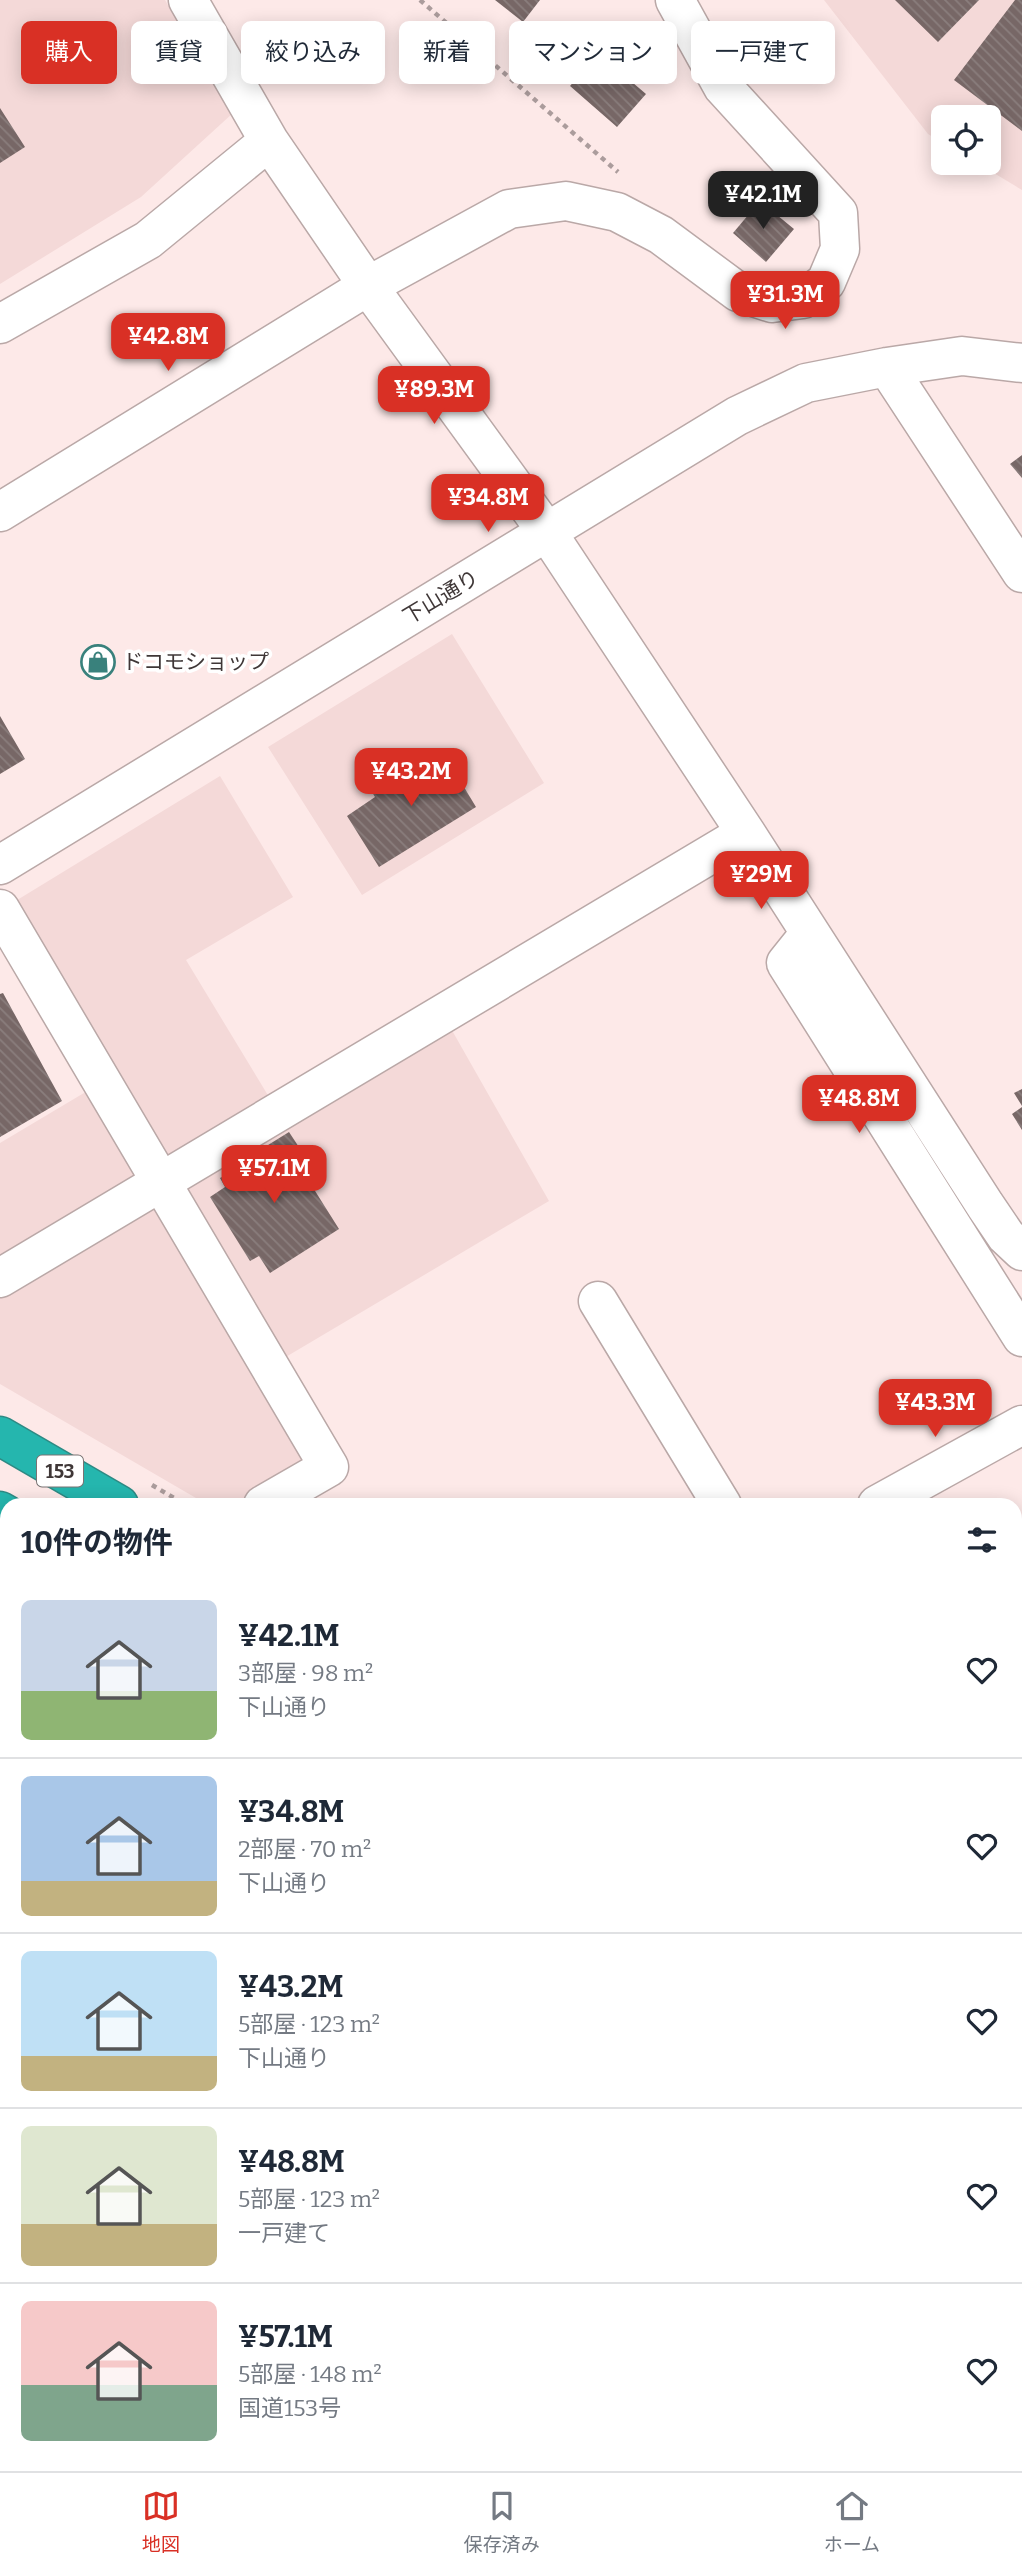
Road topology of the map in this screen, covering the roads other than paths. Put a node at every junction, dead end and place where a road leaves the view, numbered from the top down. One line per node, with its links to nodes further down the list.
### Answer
1 (188, 0): 3 (street)
2 (675, 0): 4 (street)
3 (269, 141): 4 (street); 5 (street)
4 (368, 286): 8 (street); 9 (street)
5 (0, 324)
6 (1022, 363): 7 (street, 下山通り)
7 (887, 368): 9 (street, 下山通り); 10 (street)
8 (0, 512)
9 (547, 532): 11 (street); 12 (street, 下山通り)
10 (1022, 573)
11 (746, 833): 14 (street); 15 (street)
12 (0, 865)
13 (0, 909): 15 (street)
14 (810, 933): 16 (street); 19 (street)
15 (161, 1183): 17 (street); 23 (street)
16 (1022, 1251)
17 (0, 1278)
18 (598, 1301): 24 (street)
19 (1022, 1337)
20 (1022, 1425): 25 (street)
21 (0, 1436): 22 (highway, 153)
22 (107, 1498)
23 (275, 1498)
24 (718, 1498)
25 (890, 1498)

